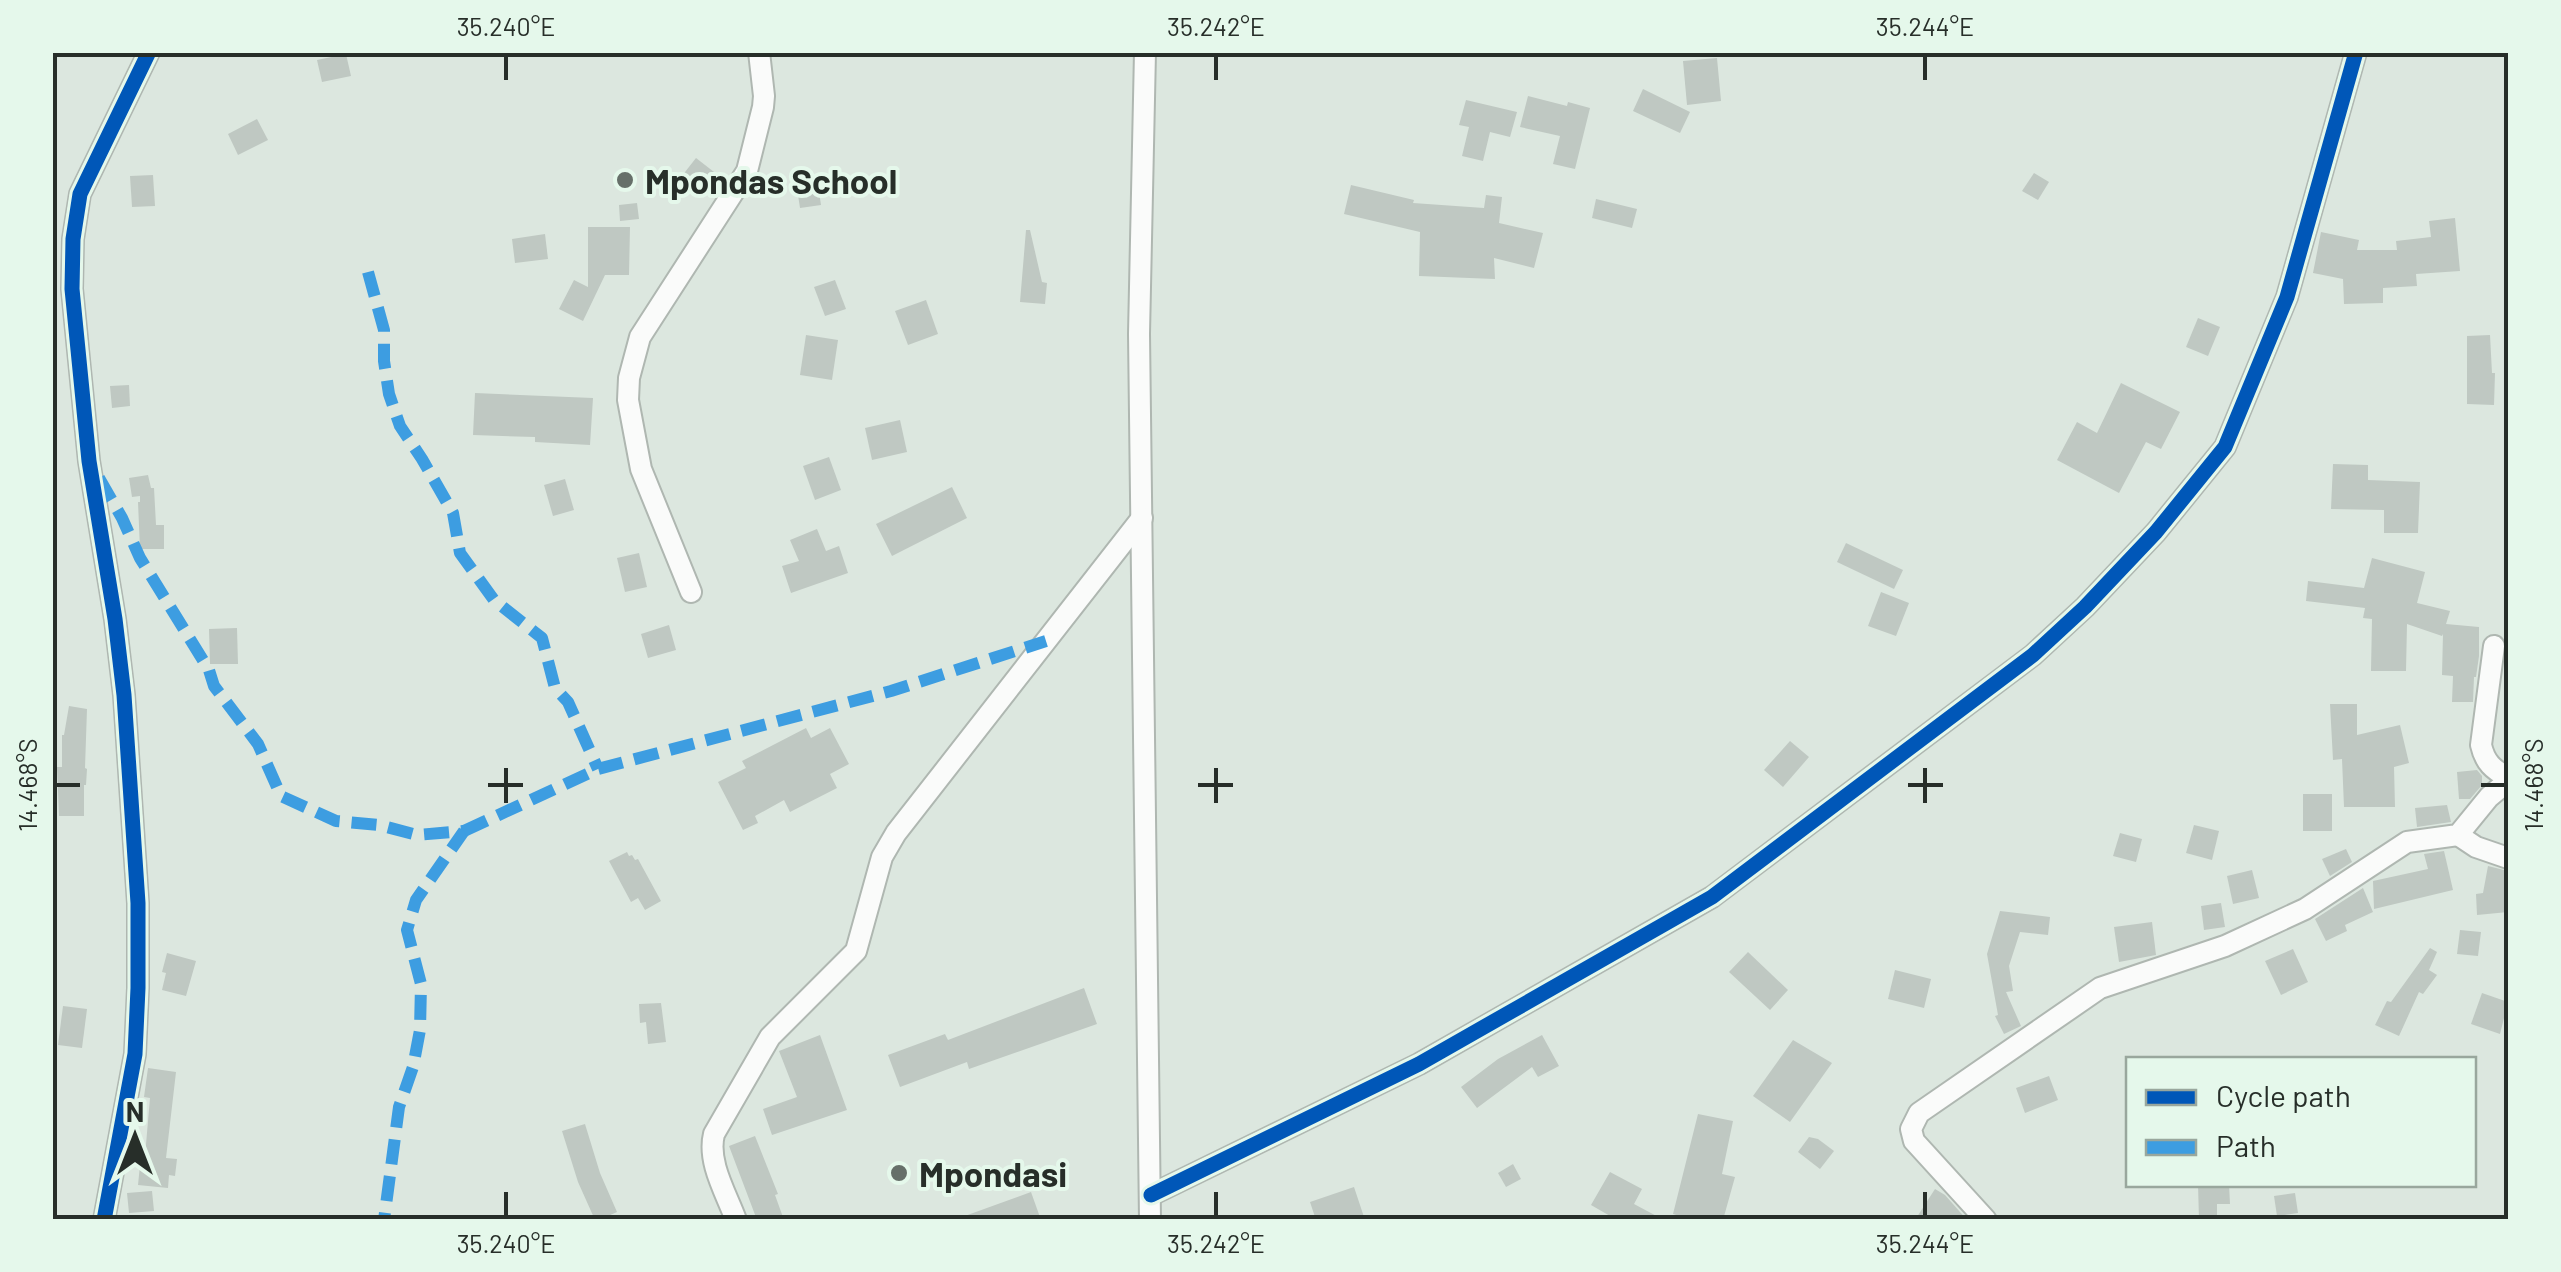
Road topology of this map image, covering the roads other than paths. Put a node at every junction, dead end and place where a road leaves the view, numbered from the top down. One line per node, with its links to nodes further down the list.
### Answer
1 (149, 52): 12 (street)
2 (759, 52): 6 (street)
3 (1145, 52): 5 (street)
4 (2356, 52): 11 (street)
5 (1142, 518): 11 (street); 13 (street)
6 (691, 592)
7 (2494, 646): 8 (street)
8 (2508, 780): 9 (street)
9 (2458, 835): 10 (street); 14 (street)
10 (2508, 858)
11 (1153, 1210)
12 (104, 1220)
13 (736, 1220)
14 (1986, 1220)

